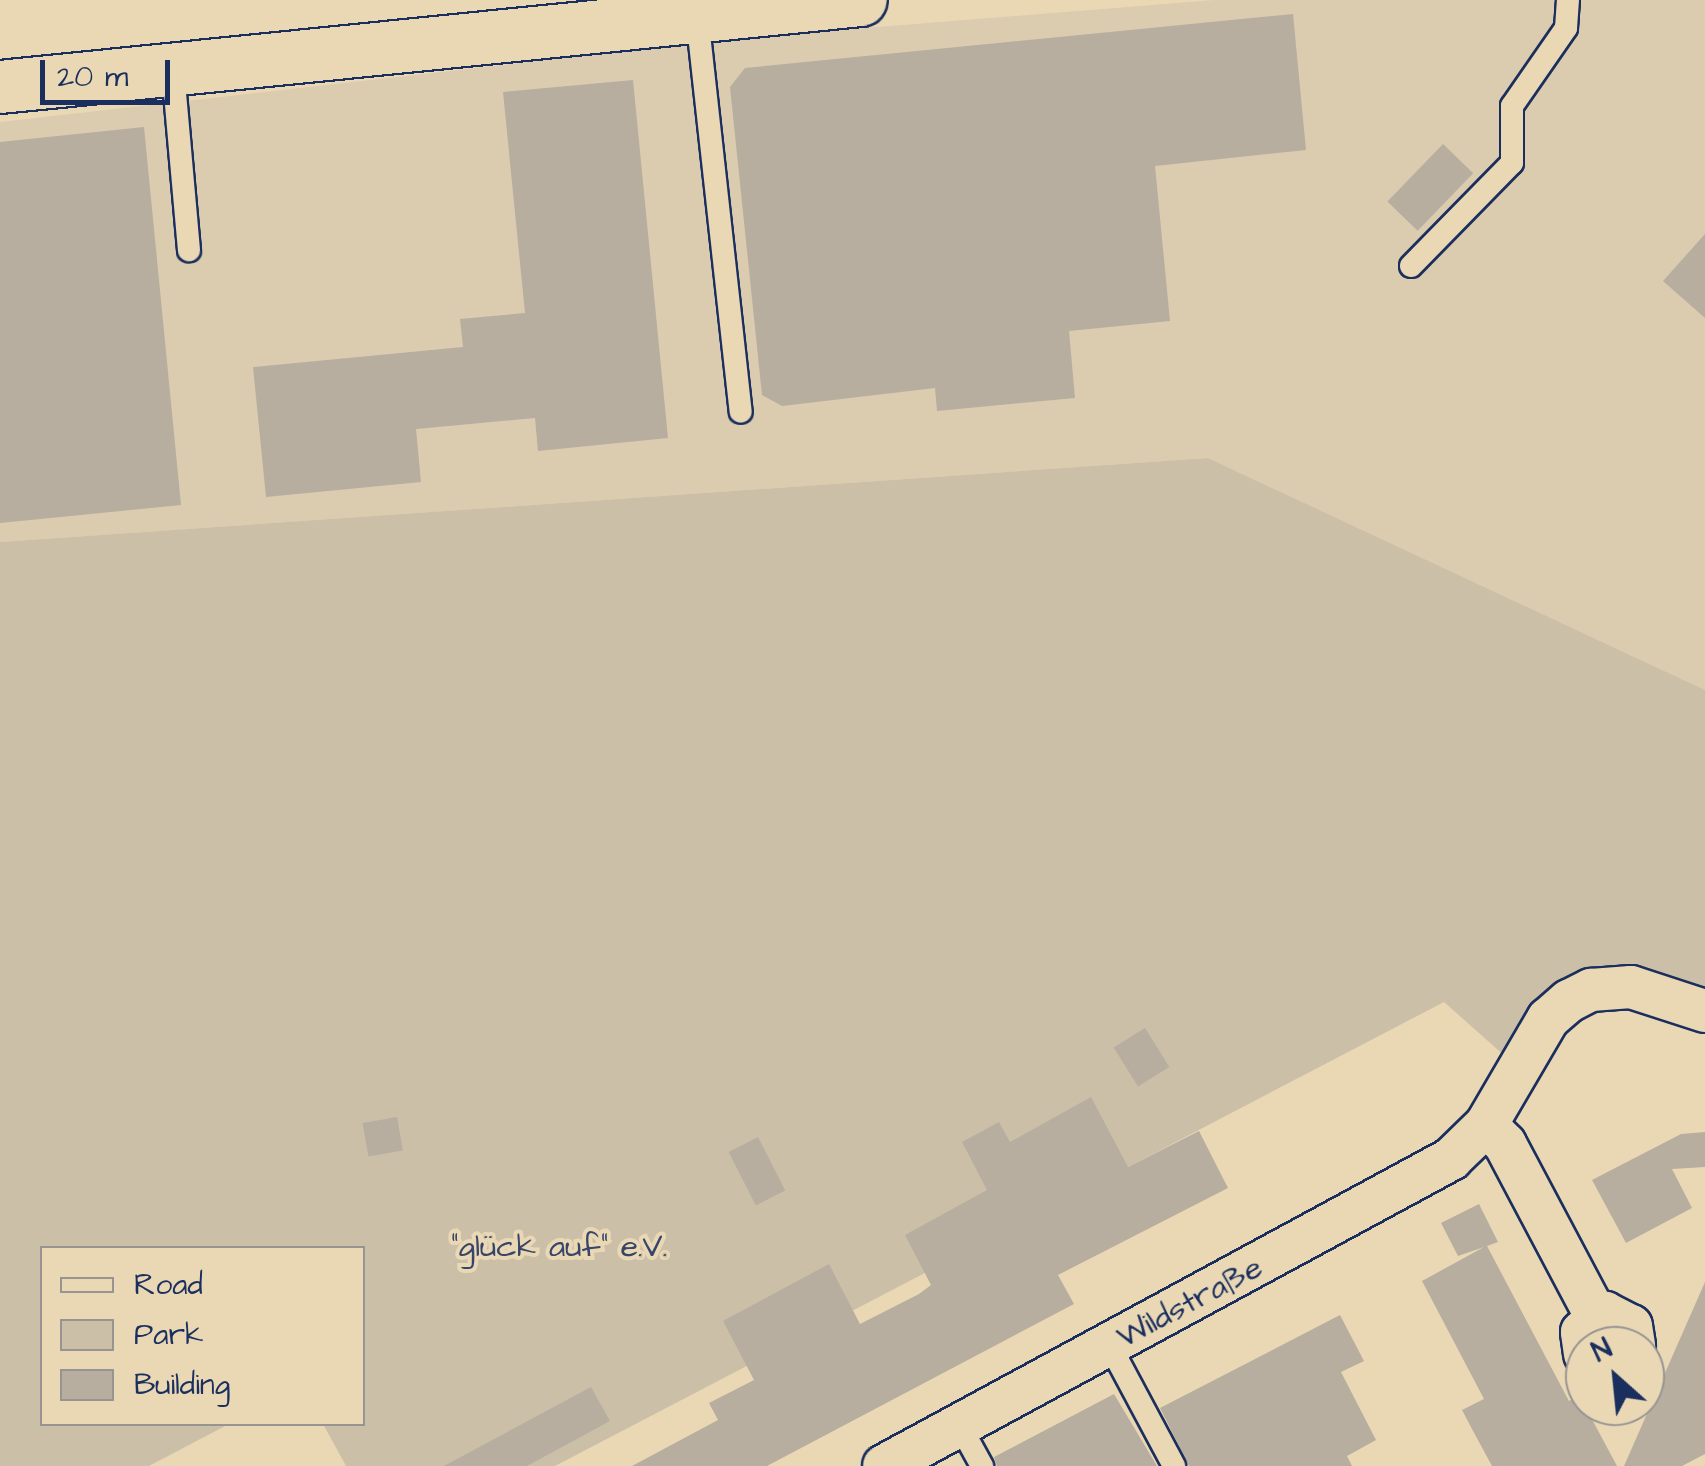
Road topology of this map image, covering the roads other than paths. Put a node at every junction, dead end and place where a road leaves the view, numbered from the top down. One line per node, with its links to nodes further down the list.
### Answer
1 (862, 0): 3 (street)
2 (1568, 0): 7 (lane)
3 (697, 16): 4 (street); 8 (lane)
4 (173, 71): 5 (street); 6 (lane)
5 (0, 87)
6 (189, 250)
7 (1411, 266)
8 (741, 412)
9 (1705, 1012): 10 (street, Wildstraße)
10 (1486, 1124): 11 (street); 14 (street, Wildstraße)
11 (1586, 1326)
12 (1608, 1326): 13 (street)
13 (1627, 1326)
14 (1110, 1346): 15 (street, Wildstraße); 18 (lane)
15 (960, 1426): 16 (street, Wildstraße); 17 (lane)
16 (884, 1466)
17 (982, 1466)
18 (1174, 1466)

